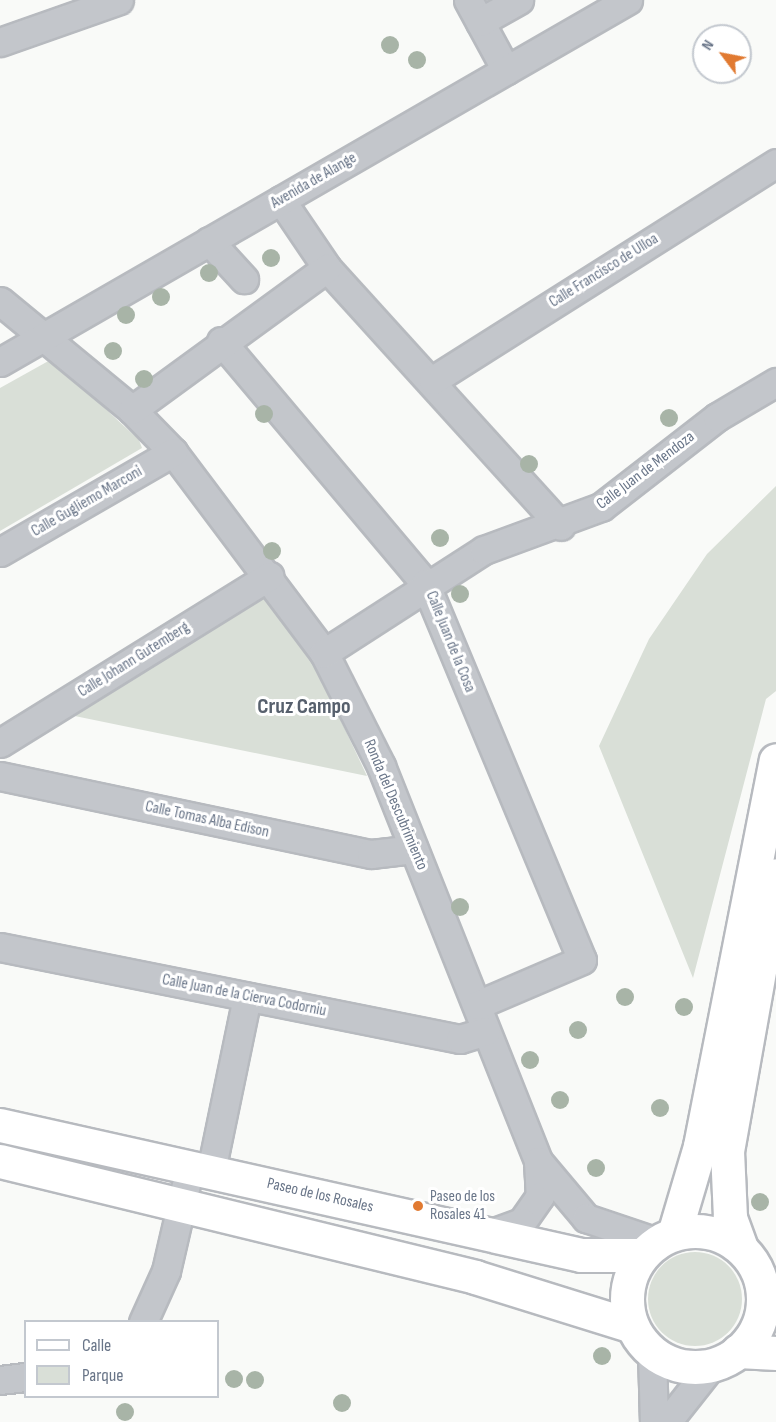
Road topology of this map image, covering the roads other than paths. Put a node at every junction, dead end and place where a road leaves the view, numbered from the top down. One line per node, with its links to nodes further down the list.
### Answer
1 (119, 0): 5 (street)
2 (519, 0): 4 (street)
3 (628, 0): 6 (street, Avenida de Alange)
4 (474, 11): 6 (street)
5 (0, 42)
6 (506, 70): 8 (street, Avenida de Alange)
7 (776, 163): 16 (street, Calle Francisco de Ulloa)
8 (281, 200): 9 (street, Avenida de Alange); 10 (street)
9 (209, 241): 11 (street); 13 (street, Avenida de Alange)
10 (327, 268): 14 (street); 16 (street)
11 (244, 279)
12 (0, 301): 13 (street, Ronda del Descubrimiento)
13 (44, 336): 15 (street, Avenida de Alange); 18 (street, Ronda del Descubrimiento)
14 (220, 341): 18 (street); 23 (street, Calle Juan de la Cosa)
15 (0, 362)
16 (433, 380): 20 (street)
17 (776, 382): 20 (street, Calle Juan de Mendoza)
18 (132, 410): 19 (street, Ronda del Descubrimiento)
19 (173, 452): 21 (street, Calle Gugliemo Marconi); 22 (street, Ronda del Descubrimiento)
20 (561, 526): 23 (street, Calle Juan de Mendoza)
21 (0, 552)
22 (269, 576): 24 (street, Ronda del Descubrimiento); 25 (street, Calle Johann Gutemberg)
23 (425, 583): 24 (street, Calle Juan de Mendoza); 32 (street, Calle Juan de la Cosa)
24 (324, 653): 28 (street, Ronda del Descubrimiento)
25 (0, 743)
26 (776, 760): 40 (main road)
27 (0, 776): 28 (street, Calle Tomas Alba Edison)
28 (414, 849): 32 (street, Ronda del Descubrimiento)
29 (776, 875): 41 (main road)
30 (0, 947): 31 (street, Calle Juan de la Cierva Codorniu)
31 (247, 997): 33 (street, Calle Juan de la Cierva Codorniu); 37 (street)
32 (477, 1005): 33 (street, Ronda del Descubrimiento)
33 (486, 1031): 36 (street, Ronda del Descubrimiento)
34 (0, 1125): 37 (main road, Paseo de los Rosales)
35 (0, 1161): 38 (main road)
36 (538, 1161): 39 (street, Ronda del Descubrimiento); 40 (street)
37 (200, 1169): 38 (street); 39 (main road, Paseo de los Rosales)
38 (182, 1203): 43 (street); 44 (main road)
39 (489, 1234): 40 (main road, Paseo de los Rosales)
40 (658, 1244): 41 (main road); 44 (main road)
41 (741, 1248): 42 (main road)
42 (768, 1282): 47 (main road)
43 (144, 1320)
44 (632, 1326): 45 (main road)
45 (652, 1352): 47 (main road); 50 (street)
46 (776, 1353): 47 (main road)
47 (725, 1358): 51 (street)
48 (24, 1377): 49 (street)
49 (0, 1380)
50 (654, 1422)
51 (666, 1422)

